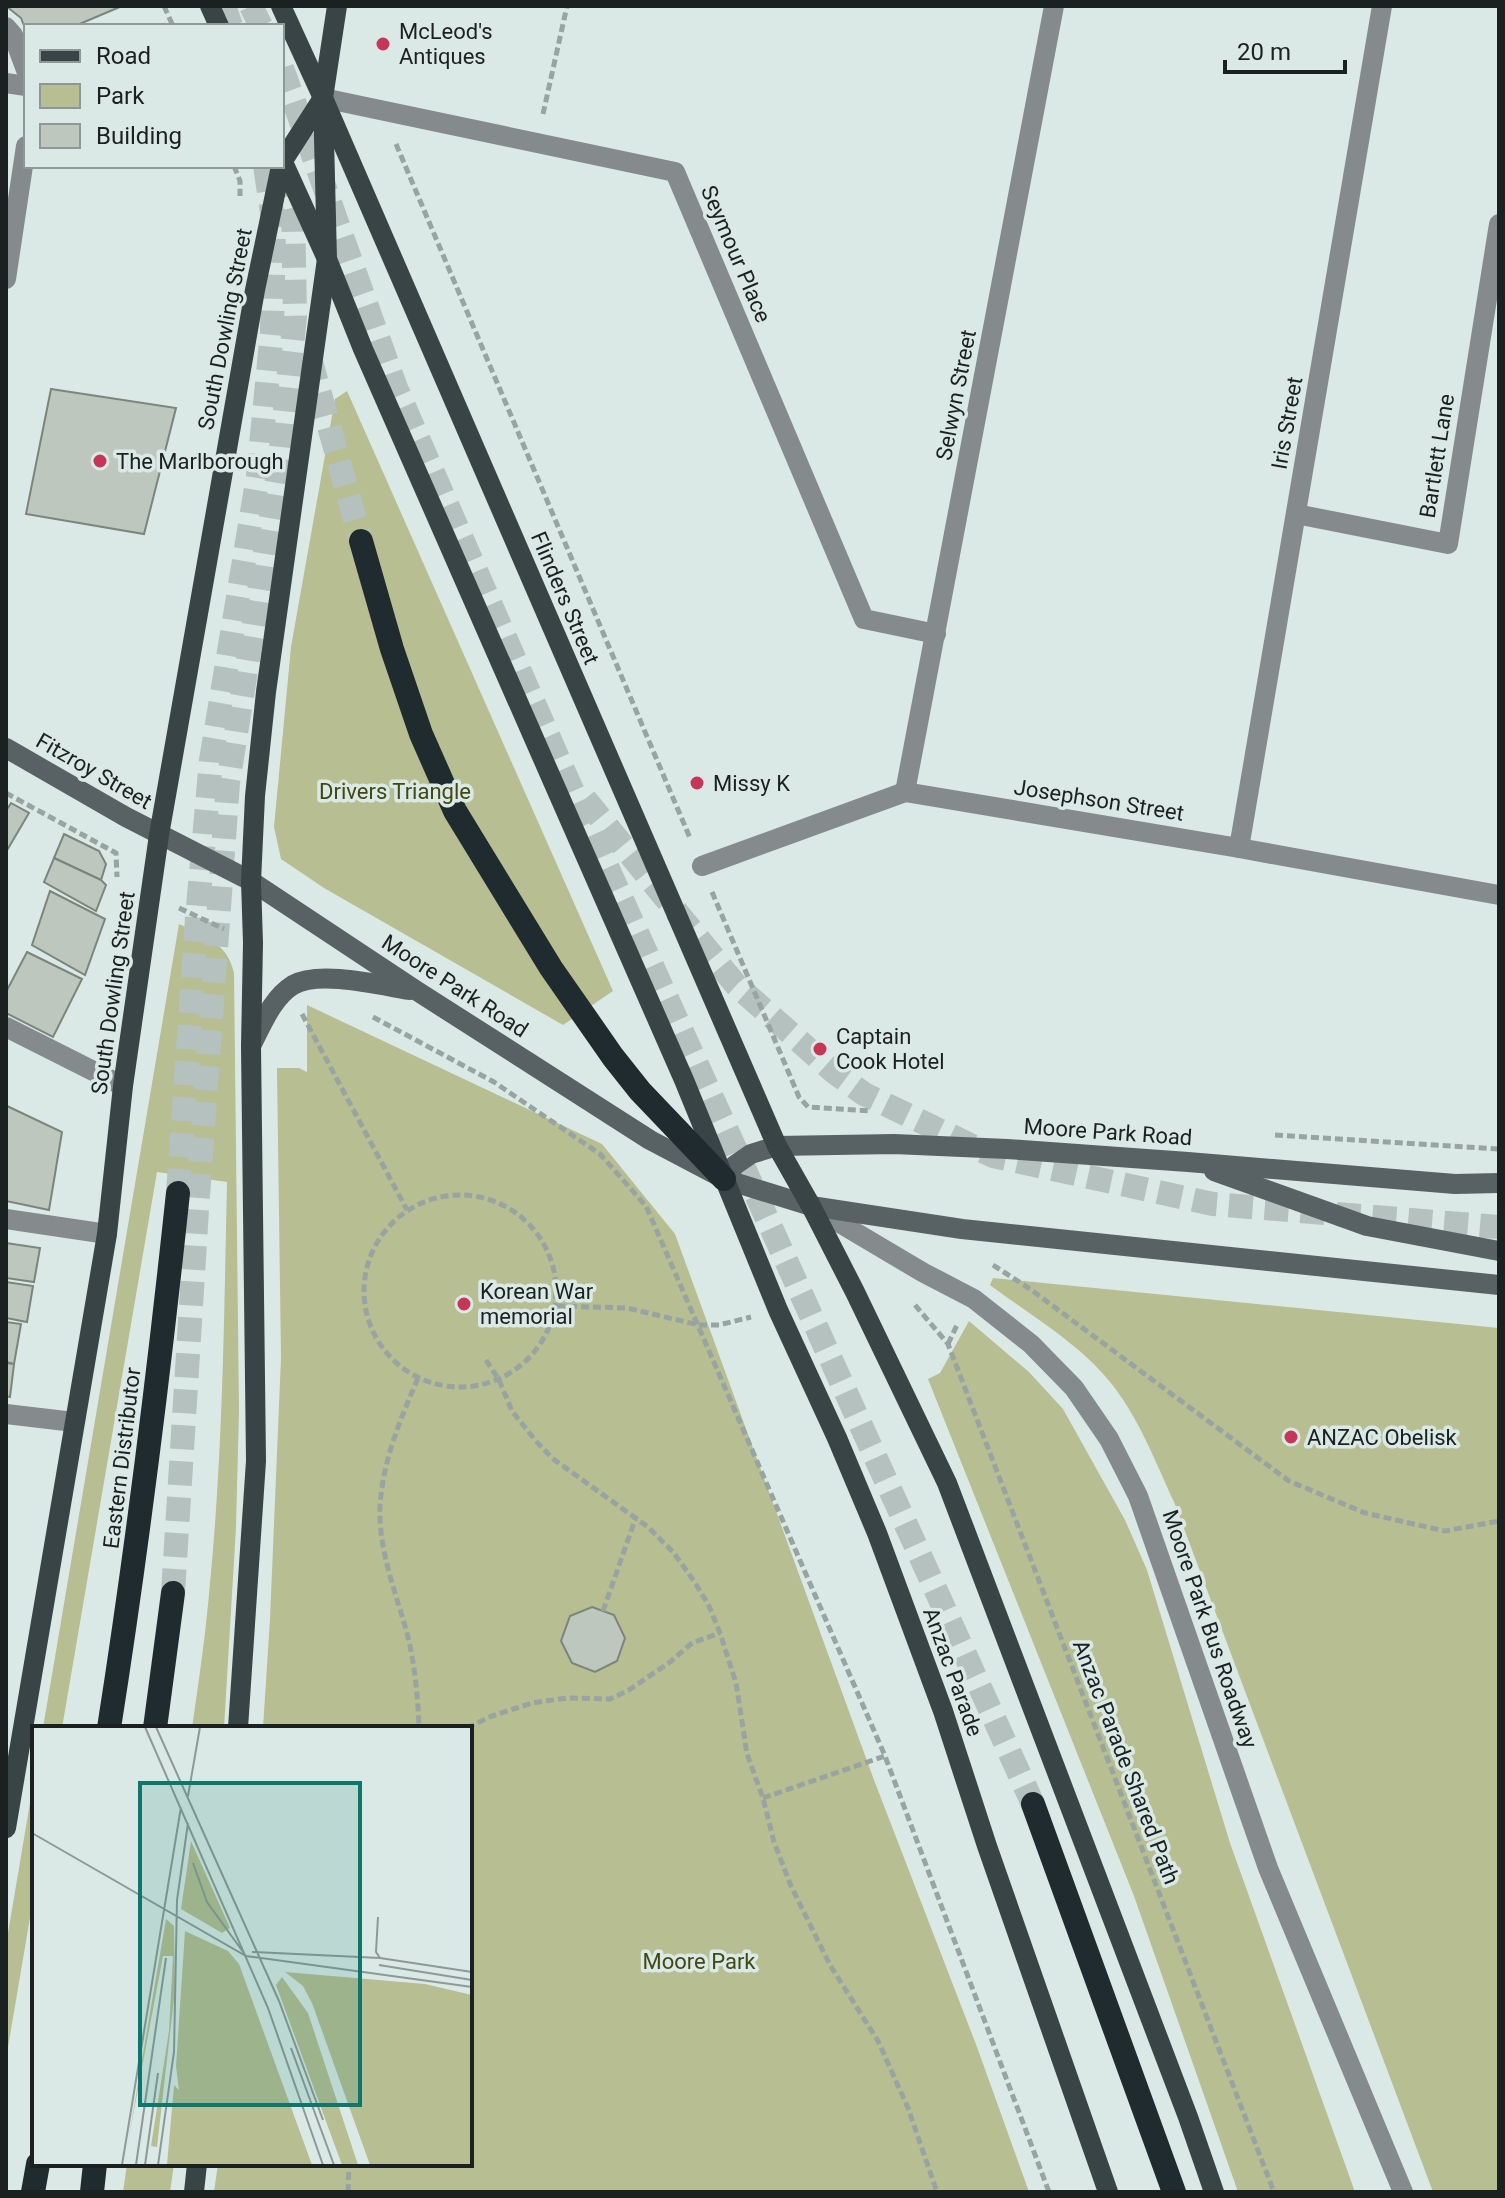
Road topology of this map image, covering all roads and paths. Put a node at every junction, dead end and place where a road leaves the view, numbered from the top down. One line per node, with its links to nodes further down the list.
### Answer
1 (281, 6): 8 (main road, Flinders Street)
2 (337, 6): 8 (main road, South Dowling Street)
3 (567, 6): 10 (path)
4 (1054, 6): 20 (street, Selwyn Street)
5 (1382, 6): 18 (street, Iris Street)
6 (6, 27): 7 (street)
7 (24, 65)
8 (323, 98): 10 (street, Seymour Place); 12 (main road, South Dowling Street); 16 (main road, South Dowling Street); 39 (main road, Flinders Street)
9 (394, 139): 26 (path, Flinders Street)
10 (537, 143): 20 (street, Seymour Place)
11 (24, 159): 17 (street)
12 (284, 159)
13 (284, 166): 16 (main road)
14 (281, 168): 24 (main road, South Dowling Street)
15 (1499, 224): 18 (street, Bartlett Lane)
16 (327, 259): 28 (main road, South Dowling Street); 41 (main road)
17 (6, 279)
18 (1296, 514): 25 (street, Iris Street)
19 (361, 541): 41 (highway)
20 (936, 634): 22 (street, Selwyn Street)
21 (6, 748): 24 (main road, Fitzroy Street)
22 (905, 792): 25 (street, Josephson Street); 26 (street, Josephson Street)
23 (6, 793): 27 (path)
24 (159, 835): 28 (main road, Moore Park Road); 37 (main road, South Dowling Street)
25 (1239, 848): 29 (street, Josephson Street)
26 (702, 866): 38 (path, Flinders Street)
27 (117, 877)
28 (251, 881): 32 (main road, Moore Park Road); 36 (main road, South Dowling Street)
29 (1499, 895)
30 (172, 904): 31 (path)
31 (236, 935)
32 (417, 991): 36 (main road); 41 (main road, Moore Park Road)
33 (312, 1013): 45 (path)
34 (371, 1017): 54 (path)
35 (6, 1027): 37 (street)
36 (251, 1046): 69 (main road, South Dowling Street)
37 (123, 1086): 47 (main road, South Dowling Street)
38 (808, 1107)
39 (777, 1146): 40 (main road, Moore Park Road); 41 (main road, Moore Park Road); 44 (main road, Flinders Street)
40 (1188, 1162): 42 (main road, Moore Park Road); 48 (main road)
41 (724, 1179): 44 (main road, Moore Park Road); 86 (main road, Anzac Parade)
42 (1499, 1183)
43 (178, 1193): 67 (highway, Eastern Distributor)
44 (811, 1206): 50 (main road, Moore Park Road); 88 (main road); 90 (street, Moore Park Bus Roadway)
45 (407, 1210): 52 (path); 58 (path)
46 (6, 1219): 47 (street)
47 (107, 1234): 61 (main road, South Dowling Street)
48 (1499, 1251)
49 (993, 1265): 63 (path)
50 (1499, 1285)
51 (910, 1299): 56 (path, Anzac Parade Shared Path)
52 (557, 1306): 54 (path); 59 (path)
53 (958, 1324): 56 (path)
54 (699, 1325): 55 (path); 72 (path)
55 (719, 1325)
56 (948, 1344): 89 (path, Anzac Parade Shared Path)
57 (486, 1360): 59 (path)
58 (418, 1378): 59 (path); 70 (path)
59 (499, 1380): 62 (path)
60 (6, 1414): 61 (street)
61 (74, 1422): 75 (main road, South Dowling Street)
62 (636, 1517): 65 (path); 66 (path)
63 (1499, 1521)
64 (173, 1593): 68 (highway)
65 (603, 1611)
66 (720, 1633): 71 (path); 73 (path)
67 (109, 1726)
68 (155, 1726)
69 (238, 1726)
70 (419, 1726)
71 (471, 1726)
72 (885, 1756): 73 (path); 85 (path)
73 (763, 1798): 84 (path)
74 (1033, 1804): 87 (highway)
75 (6, 1828)
76 (38, 2166): 80 (highway)
77 (95, 2166): 81 (highway)
78 (197, 2166): 82 (main road)
79 (349, 2166): 83 (path)
80 (33, 2192)
81 (92, 2192)
82 (194, 2192)
83 (348, 2192)
84 (937, 2192)
85 (1049, 2192)
86 (1108, 2192)
87 (1174, 2192)
88 (1214, 2192)
89 (1274, 2192)
90 (1403, 2192)

